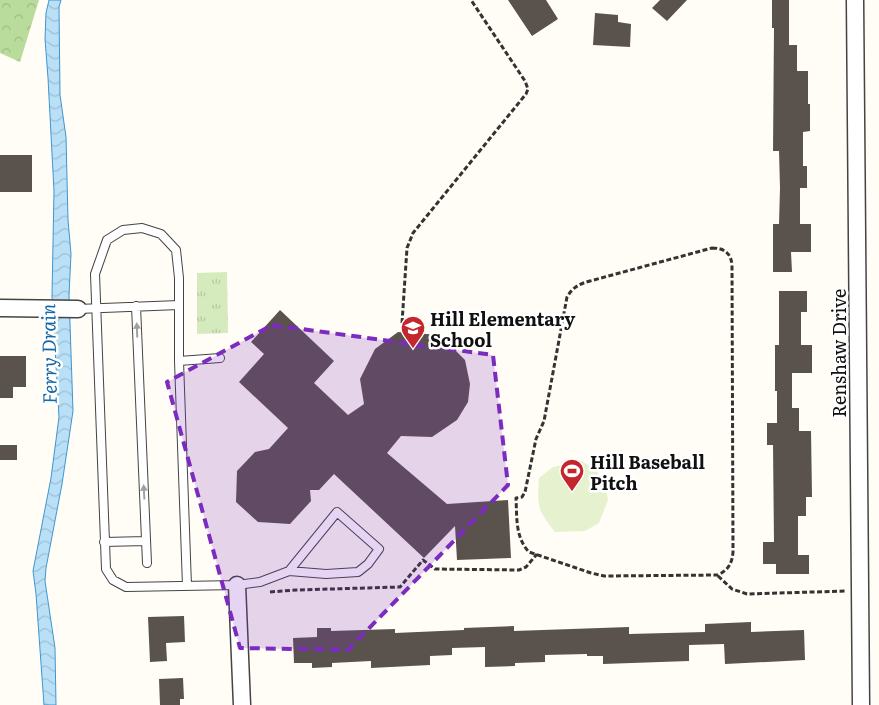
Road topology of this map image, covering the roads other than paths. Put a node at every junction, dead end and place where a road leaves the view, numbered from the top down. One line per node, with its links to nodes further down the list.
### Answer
1 (855, 0): 16 (street, Renshaw Drive)
2 (179, 305): 3 (lane); 4 (lane); 8 (lane)
3 (136, 306): 4 (lane); 9 (lane, one-way to 3)
4 (96, 307): 6 (lane); 10 (lane)
5 (0, 308): 6 (street)
6 (75, 309)
7 (220, 358): 8 (lane)
8 (179, 362): 14 (lane)
9 (146, 541): 10 (lane); 11 (lane)
10 (104, 542): 14 (lane)
11 (147, 563)
12 (289, 571): 12 (lane); 13 (lane)
13 (237, 585): 14 (lane); 15 (street)
14 (187, 586)
15 (242, 705)
16 (861, 705)

